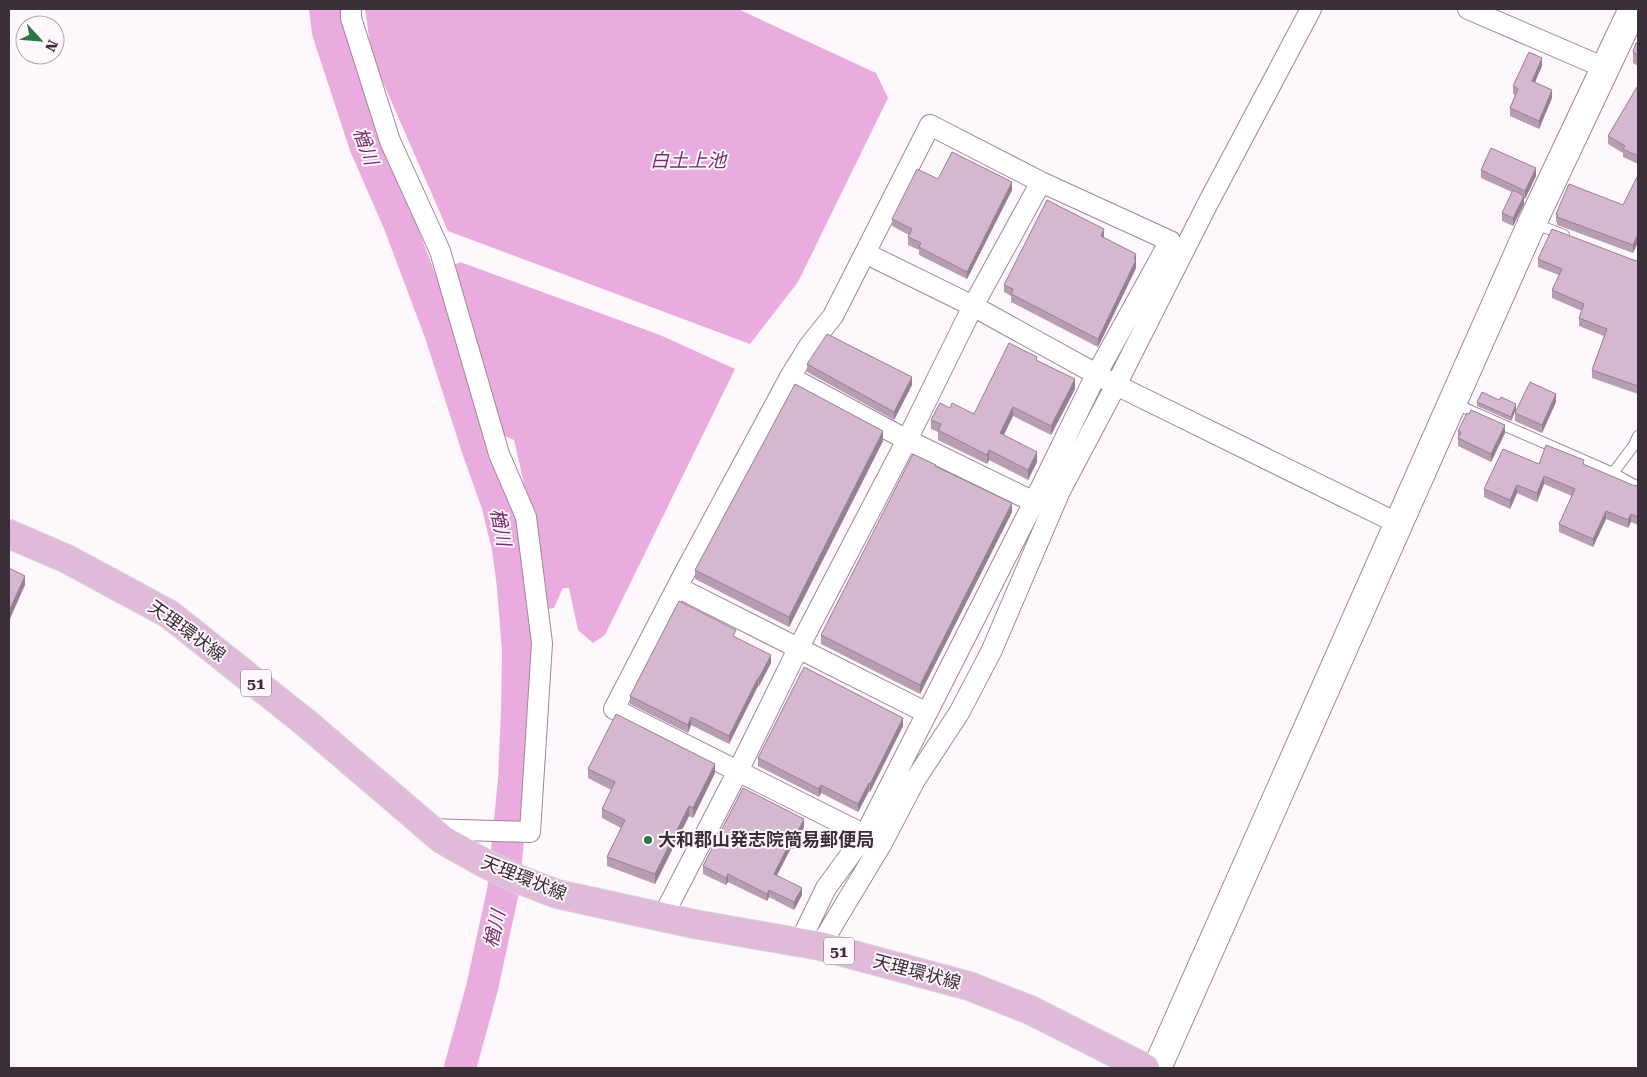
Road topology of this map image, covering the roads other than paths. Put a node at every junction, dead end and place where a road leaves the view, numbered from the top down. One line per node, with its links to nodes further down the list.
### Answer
1 (351, 9): 26 (street)
2 (1311, 9): 13 (street)
3 (1468, 9): 5 (street)
4 (1633, 9): 5 (street)
5 (1605, 68): 7 (street)
6 (1041, 182): 9 (street); 10 (street); 11 (street)
7 (1532, 223): 8 (lane); 14 (street)
8 (1576, 239)
9 (865, 253): 10 (street); 12 (street)
10 (973, 306): 11 (street); 16 (street)
11 (1096, 375): 13 (street); 19 (street)
12 (790, 377): 16 (street); 22 (street)
13 (1116, 385): 20 (street); 29 (street)
14 (1452, 402): 17 (lane); 20 (street)
15 (1638, 436): 17 (lane)
16 (907, 440): 19 (street); 23 (street)
17 (1613, 473): 18 (lane)
18 (1638, 487)
19 (1034, 502): 24 (street)
20 (1399, 524): 31 (street)
21 (9, 534): 26 (main road, 天理環状線 / 51)
22 (677, 587): 23 (street); 25 (street)
23 (798, 649): 24 (street); 25 (street)
24 (927, 713): 27 (street)
25 (738, 772): 27 (street); 28 (street)
26 (430, 829): 28 (main road, 天理環状線 / 51)
27 (865, 835): 29 (street)
28 (662, 918): 29 (main road, 天理環状線 / 51)
29 (810, 944): 30 (main road, 天理環状線 / 51)
30 (1146, 1068)
31 (1156, 1068)

